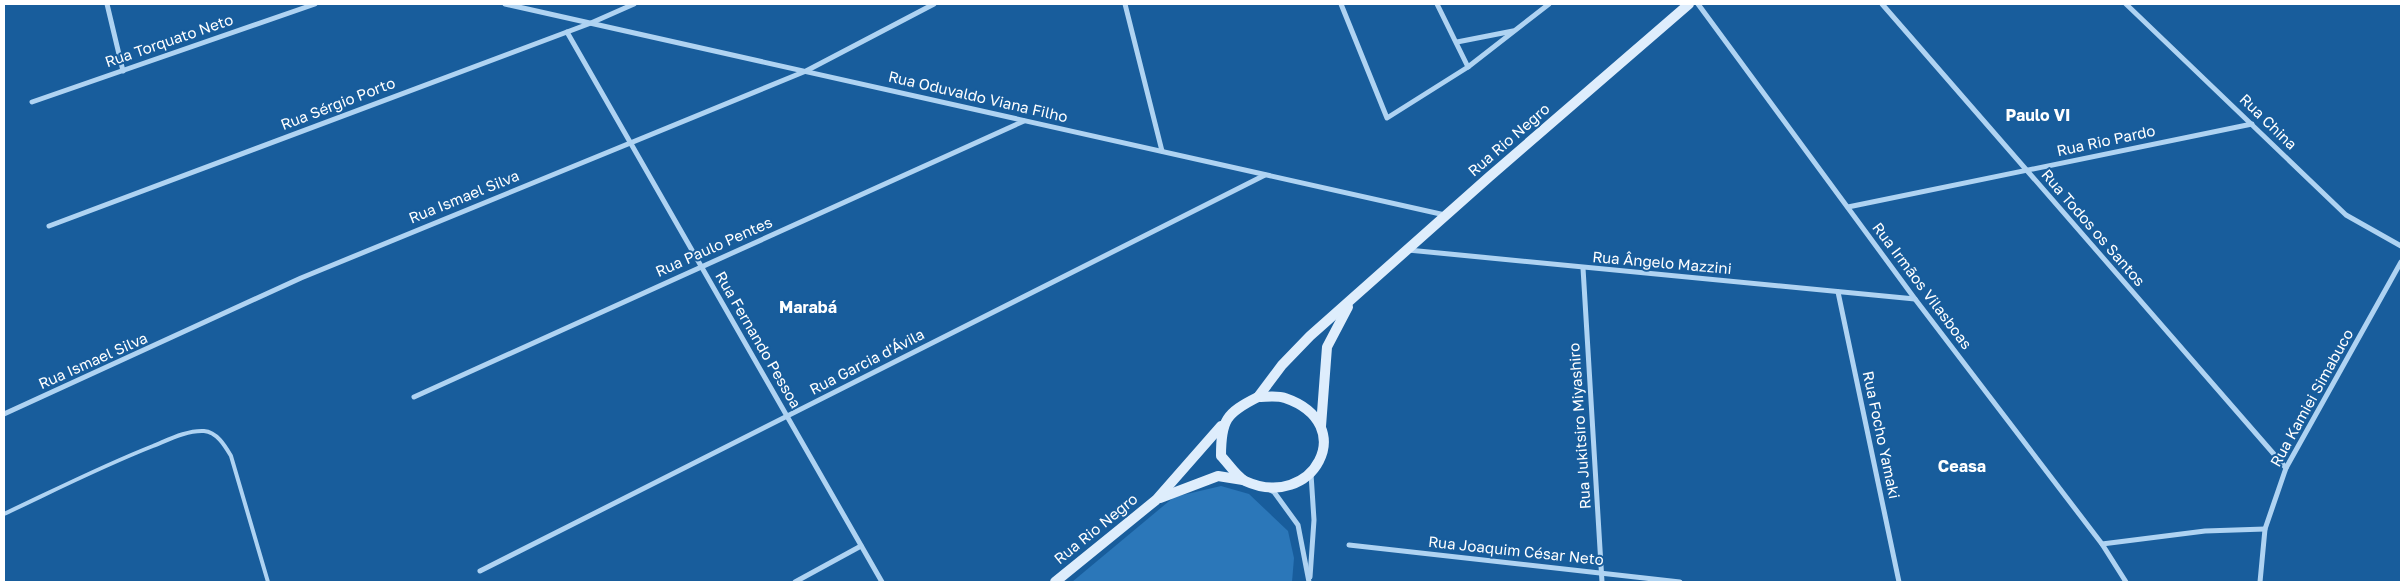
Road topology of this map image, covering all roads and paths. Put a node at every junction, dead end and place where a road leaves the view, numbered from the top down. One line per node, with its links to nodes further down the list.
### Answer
1 (107, 4): 19 (street)
2 (314, 4): 19 (street, Rua Torquato Neto)
3 (505, 4): 14 (street, Rua Oduvaldo Viana Filho)
4 (634, 4): 14 (street, Rua Sérgio Porto)
5 (934, 4): 20 (street, Rua Ismael Silva)
6 (1125, 4): 25 (street)
7 (1341, 4): 18 (street)
8 (1437, 4): 17 (street)
9 (1549, 4): 15 (street)
10 (1689, 4): 29 (main road, Rua Rio Negro)
11 (1698, 4): 28 (street, Rua Irmãos Vilasboas)
12 (1882, 4): 26 (street, Rua Todos os Santos)
13 (2126, 4): 23 (street, Rua China)
14 (591, 23): 16 (street, Rua Sérgio Porto); 20 (street, Rua Oduvaldo Viana Filho)
15 (1516, 30): 17 (street); 18 (street)
16 (567, 32): 24 (street, Rua Fernando Pessoa); 30 (street, Rua Sérgio Porto)
17 (1456, 42): 18 (street)
18 (1468, 67)
19 (122, 71): 21 (street, Rua Torquato Neto)
20 (806, 71): 22 (street, Rua Oduvaldo Viana Filho); 24 (street, Rua Ismael Silva)
21 (32, 102)
22 (1024, 121): 25 (street, Rua Oduvaldo Viana Filho); 34 (street, Rua Paulo Pentes)
23 (2252, 124): 26 (street, Rua Rio Pardo); 31 (street, Rua China)
24 (631, 143): 34 (street, Rua Fernando Pessoa); 41 (street, Rua Ismael Silva)
25 (1162, 152): 27 (street, Rua Oduvaldo Viana Filho)
26 (2027, 170): 28 (street, Rua Rio Pardo); 45 (street, Rua Todos os Santos)
27 (1265, 174): 29 (street, Rua Oduvaldo Viana Filho); 42 (street, Rua Garcia d'Ávila)
28 (1848, 207): 37 (street, Rua Irmãos Vilasboas)
29 (1446, 215): 32 (main road, Rua Rio Negro)
30 (49, 226)
31 (2401, 246)
32 (1406, 250): 35 (street, Rua Ângelo Mazzini); 38 (main road, Rua Rio Negro)
33 (2401, 262): 45 (street, Rua Kamiei Simabuco)
34 (702, 267): 39 (street, Rua Paulo Pentes); 42 (street, Rua Fernando Pessoa)
35 (1583, 268): 36 (street, Rua Ângelo Mazzini); 56 (street, Rua Jukitsiro Miyashiro)
36 (1838, 292): 37 (street, Rua Ângelo Mazzini); 64 (street, Rua Focho Yamaki)
37 (1916, 299): 52 (street, Rua Irmãos Vilasboas)
38 (1351, 302): 40 (main road, Rua Rio Negro); 44 (main road, Rua Rio Negro)
39 (414, 397)
40 (1258, 397): 43 (main road); 44 (main road)
41 (4, 414)
42 (787, 416): 53 (street, Rua Fernando Pessoa); 55 (street, Rua Garcia d'Ávila)
43 (1221, 426): 47 (main road); 49 (main road, Rua Rio Negro)
44 (1321, 426): 46 (main road)
45 (2286, 468): 51 (street, Rua Kamiei Simabuco)
46 (1311, 474): 48 (main road); 61 (street)
47 (1243, 480): 48 (main road); 49 (main road, Rua Rio Negro)
48 (1266, 488): 61 (street)
49 (1156, 500): 60 (main road, Rua Rio Negro)
50 (4, 514): 57 (lane)
51 (2265, 529): 52 (street); 66 (street, Rua Kamiei Simabuco)
52 (2102, 544): 65 (street, Rua Irmãos Vilasboas)
53 (860, 546): 58 (street); 59 (street, Rua Fernando Pessoa)
54 (1349, 546): 56 (street, Rua Joaquim César Neto)
55 (480, 571)
56 (1602, 574): 62 (street, Rua Jukitsiro Miyashiro); 63 (street, Rua Joaquim César Neto)
57 (268, 582)
58 (795, 582)
59 (882, 582)
60 (1055, 582)
61 (1309, 582)
62 (1602, 582)
63 (1680, 582)
64 (1899, 582)
65 (2126, 582)
66 (2260, 582)

